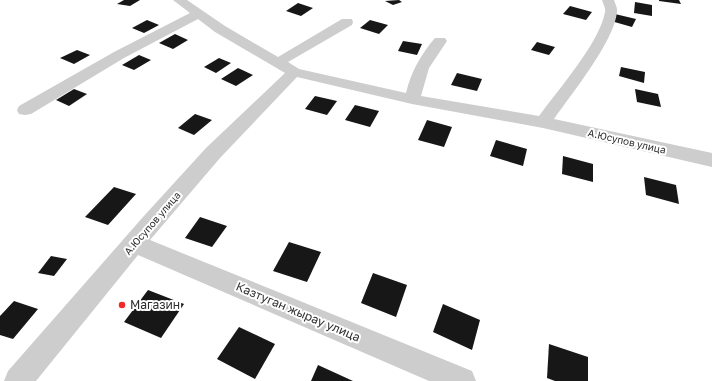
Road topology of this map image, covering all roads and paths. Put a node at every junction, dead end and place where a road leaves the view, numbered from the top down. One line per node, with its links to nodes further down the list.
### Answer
1 (179, 0): 3 (street, А.Юсупов улица)
2 (608, 0): 9 (street)
3 (198, 14): 6 (street, А.Юсупов улица); 8 (street)
4 (347, 22): 6 (street, А.Юсупов улица)
5 (440, 41): 7 (street)
6 (285, 68): 7 (street, А.Юсупов улица); 11 (street, А.Юсупов улица)
7 (412, 99): 9 (street, А.Юсупов улица)
8 (25, 110)
9 (543, 122): 10 (street, А.Юсупов улица)
10 (712, 160)
11 (134, 243): 12 (street, А.Юсупов улица); 13 (street, Казтуган жырау улица)
12 (18, 381)
13 (462, 381)

